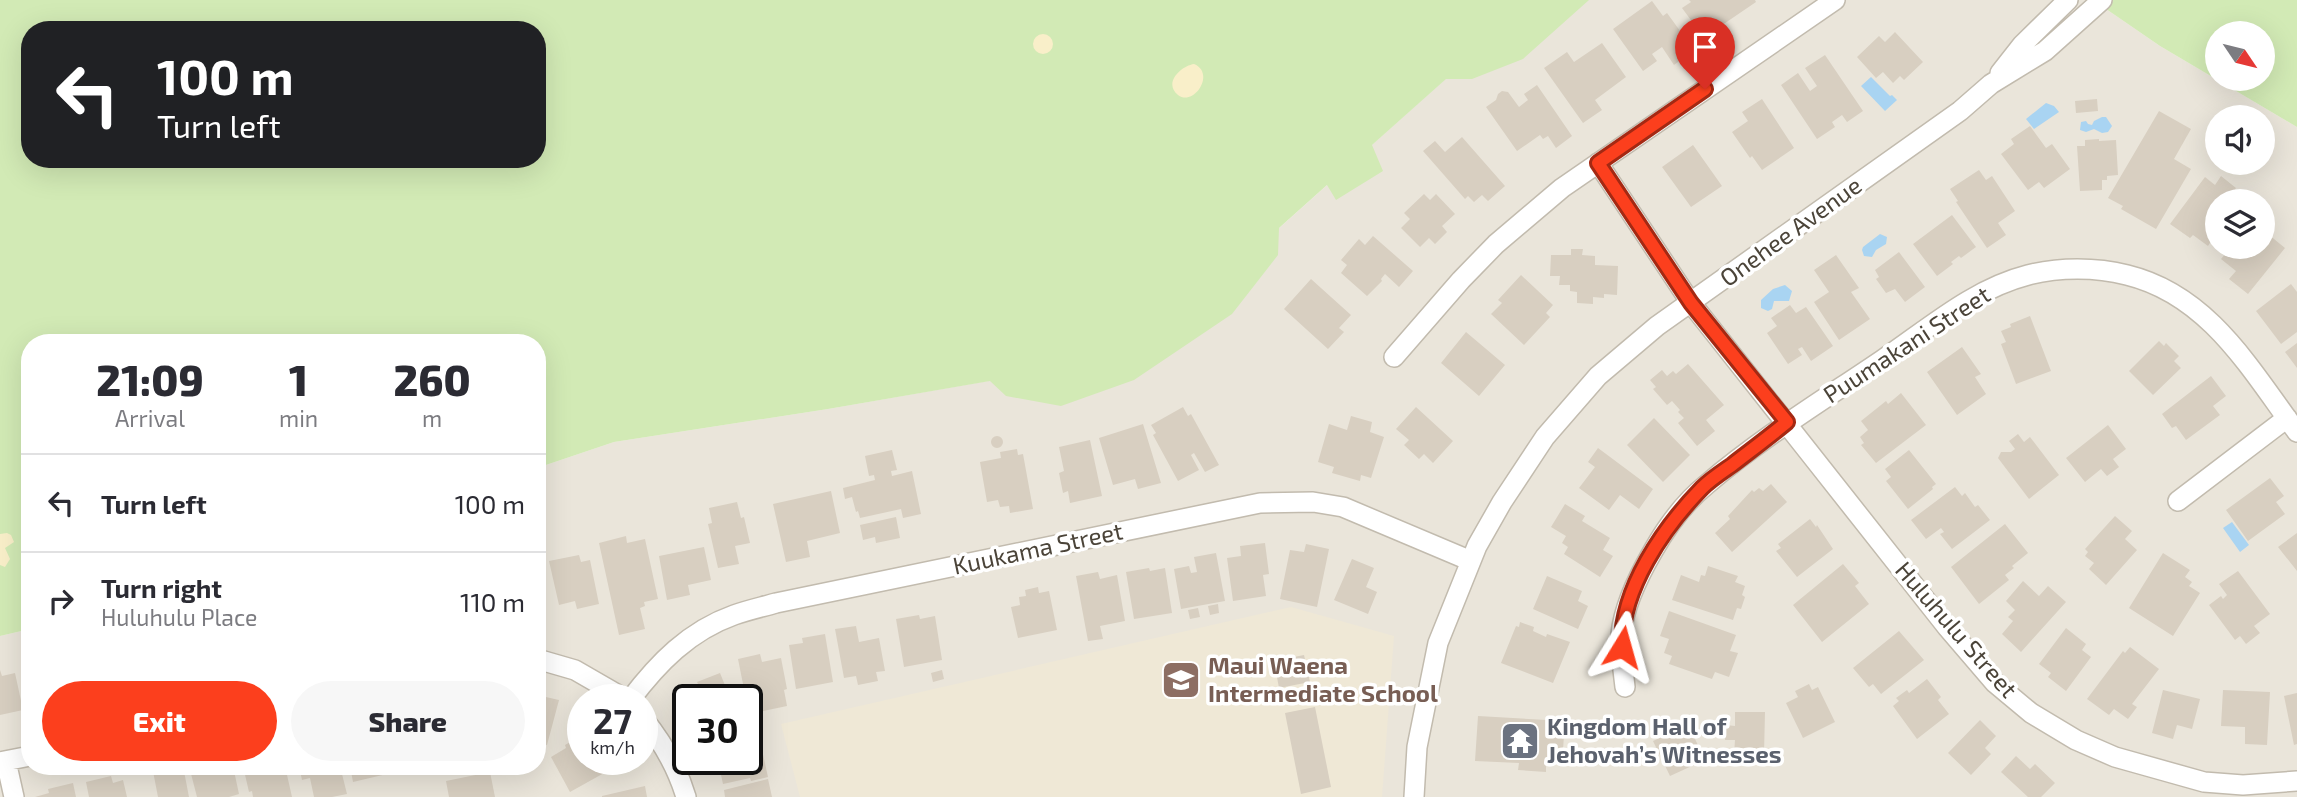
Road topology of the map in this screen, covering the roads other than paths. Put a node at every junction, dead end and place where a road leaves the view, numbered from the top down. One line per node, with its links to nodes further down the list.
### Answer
1 (1835, 0): 5 (street)
2 (2068, 0): 4 (street, Onehee Avenue)
3 (2102, 0): 4 (street, Onehee Avenue)
4 (1991, 84): 6 (street, Onehee Avenue)
5 (1598, 163): 6 (street, Huluhulu Street); 7 (street)
6 (1691, 303): 8 (street, Huluhulu Street); 11 (street, Onehee Avenue)
7 (1394, 357)
8 (1787, 422): 9 (street, Puumakani Street); 15 (street, Puumakani Street); 19 (street, Huluhulu Street)
9 (2292, 425): 10 (street)
10 (2178, 501)
11 (1471, 561): 14 (street, Kuukama Street); 22 (street, Onehee Avenue)
12 (546, 662): 13 (street)
13 (600, 684)
14 (642, 684)
15 (1625, 687)
16 (658, 740): 21 (street)
17 (21, 758): 18 (street)
18 (3, 762): 20 (street)
19 (2297, 781)
20 (14, 797)
21 (686, 797)
22 (1415, 797)

